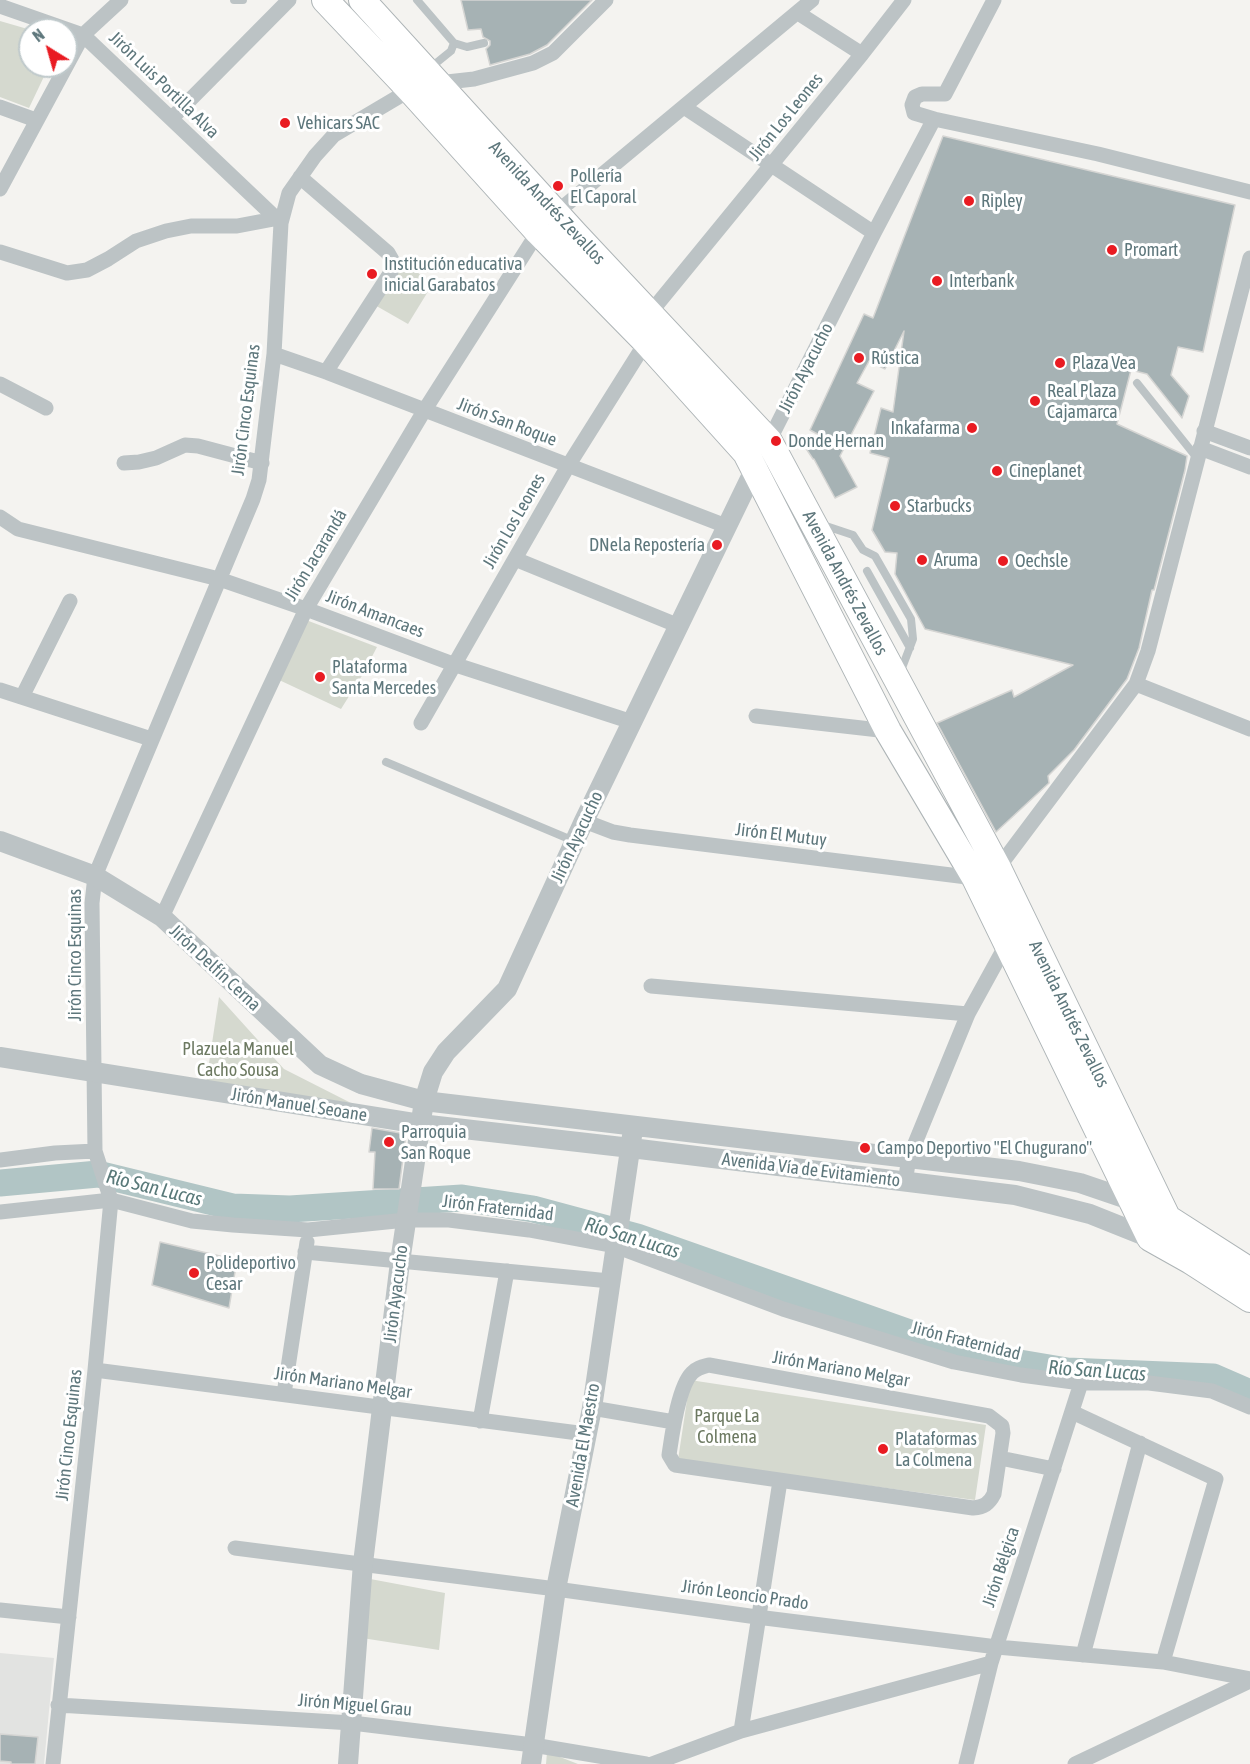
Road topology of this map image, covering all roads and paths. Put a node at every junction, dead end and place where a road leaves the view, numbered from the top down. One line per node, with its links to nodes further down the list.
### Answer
1 (121, 0): 14 (street)
2 (234, 0): 3 (lane)
3 (243, 0)
4 (289, 0): 22 (street)
5 (325, 0): 19 (highway, Avenida Andrés Zevallos)
6 (362, 0): 18 (highway, Avenida Andrés Zevallos)
7 (417, 0): 15 (lane)
8 (606, 0): 18 (street, Jirón Cinco Esquinas)
9 (812, 0): 13 (street)
10 (904, 0): 17 (street, Jirón Los Leones)
11 (994, 0): 23 (street)
12 (0, 6): 14 (street, Jirón Luis Portilla Alva)
13 (798, 13): 17 (street); 21 (street)
14 (83, 35): 22 (street, Jirón Luis Portilla Alva); 24 (street)
15 (454, 43): 16 (lane); 18 (lane)
16 (484, 43)
17 (862, 54): 25 (street, Jirón Los Leones)
18 (432, 77): 19 (street, Jirón Cinco Esquinas); 29 (highway, Avenida Andrés Zevallos)
19 (410, 90): 26 (street, Jirón Cinco Esquinas); 31 (highway, Avenida Andrés Zevallos)
20 (0, 107): 24 (street)
21 (684, 107): 25 (street); 29 (street)
22 (172, 118): 30 (street, Jirón Luis Portilla Alva)
23 (934, 119): 28 (street); 32 (street, Jirón Ayacucho)
24 (36, 120): 27 (street)
25 (772, 165): 32 (street); 35 (street, Jirón Los Leones)
26 (300, 177): 30 (street, Jirón Cinco Esquinas); 38 (street)
27 (0, 189)
28 (1250, 192)
29 (556, 213): 35 (highway, Avenida Andrés Zevallos)
30 (277, 221): 33 (street); 37 (street, Jirón Cinco Esquinas)
31 (538, 232): 36 (highway, Avenida Andrés Zevallos); 42 (street, Jirón Jacarandá)
32 (874, 233): 44 (street, Jirón Ayacucho)
33 (0, 252)
34 (1250, 258): 43 (street)
35 (650, 313): 44 (highway, Avenida Andrés Zevallos)
36 (646, 342): 49 (street, Jirón Los Leones); 51 (highway, Avenida Andrés Zevallos)
37 (274, 354): 38 (street, Jirón San Roque); 48 (street, Jirón Cinco Esquinas)
38 (326, 372): 42 (street, Jirón San Roque)
39 (1137, 383): 46 (lane)
40 (0, 384): 41 (street)
41 (46, 408)
42 (424, 411): 49 (street, Jirón San Roque); 59 (street, Jirón Jacarandá)
43 (1204, 431): 45 (street); 46 (street)
44 (769, 441): 51 (street, Jirón Ayacucho); 53 (highway, Avenida Andrés Zevallos)
45 (1250, 448)
46 (1198, 453): 50 (street); 64 (street)
47 (124, 463): 48 (street)
48 (262, 464): 57 (street, Jirón Cinco Esquinas)
49 (568, 466): 54 (street, Jirón San Roque); 55 (street, Jirón Los Leones)
50 (1250, 467)
51 (754, 468): 54 (street, Jirón Ayacucho); 71 (highway, Avenida Andrés Zevallos)
52 (0, 517): 57 (street, Jirón Amancaes)
53 (812, 521): 61 (lane); 63 (highway, Avenida Andrés Zevallos)
54 (726, 526): 60 (street, Jirón Ayacucho)
55 (515, 559): 60 (street); 62 (street, Jirón Los Leones)
56 (867, 571): 61 (lane)
57 (219, 579): 59 (street, Jirón Amancaes); 72 (street, Jirón Cinco Esquinas)
58 (70, 601): 66 (street)
59 (306, 609): 62 (street, Jirón Amancaes); 79 (street, Jirón Jacarandá)
60 (679, 626): 68 (street, Jirón Ayacucho)
61 (910, 648): 63 (lane)
62 (453, 664): 68 (street, Jirón Amancaes); 69 (street, Jirón Los Leones)
63 (897, 680): 77 (highway, Avenida Andrés Zevallos)
64 (1136, 684): 70 (street); 77 (street)
65 (0, 690): 66 (street)
66 (22, 697): 72 (street)
67 (756, 716): 71 (street)
68 (632, 722): 74 (street, Jirón Ayacucho)
69 (421, 723)
70 (1249, 724)
71 (888, 731): 77 (highway, Avenida Andrés Zevallos)
72 (151, 739): 78 (street, Jirón Cinco Esquinas)
73 (386, 762): 76 (lane)
74 (584, 821): 76 (street, Jirón Ayacucho); 77 (street, Jirón El Mutuy)
75 (0, 841): 78 (street, Jirón Delfín Cerna)
76 (575, 842): 85 (street, Jirón Ayacucho)
77 (987, 873): 80 (highway, Avenida Andrés Zevallos); 97 (highway, Avenida Andrés Zevallos)
78 (95, 876): 79 (street, Jirón Delfín Cerna); 84 (street, Jirón Cinco Esquinas)
79 (162, 917): 85 (street, Jirón Delfín Cerna)
80 (1007, 942): 82 (street); 94 (highway, Avenida Andrés Zevallos)
81 (651, 986): 82 (street)
82 (968, 1014): 90 (street)
83 (0, 1057): 84 (street, Jirón Manuel Seoane)
84 (95, 1073): 86 (street, Jirón Manuel Seoane); 89 (street, Jirón Cinco Esquinas)
85 (424, 1101): 86 (street, Jirón Ayacucho); 87 (street, Avenida Vía de Evitamiento)
86 (420, 1124): 88 (street, Avenida Vía de Evitamiento); 95 (street, Jirón Ayacucho)
87 (634, 1125): 88 (street, Avenida El Maestro); 90 (street, Avenida Vía de Evitamiento)
88 (631, 1148): 92 (street, Avenida Vía de Evitamiento); 100 (street, Avenida El Maestro)
89 (95, 1153): 91 (street); 93 (street, Jirón Cinco Esquinas)
90 (909, 1158): 92 (street); 94 (street, Avenida Vía de Evitamiento)
91 (0, 1160)
92 (905, 1182): 99 (street, Avenida Vía de Evitamiento)
93 (108, 1193): 96 (street, Jirón Fraternidad); 98 (street, Jirón Fraternidad); 108 (street, Jirón Cinco Esquinas)
94 (1130, 1200): 97 (highway); 99 (highway, Avenida Andrés Zevallos)
95 (407, 1207): 98 (street, Jirón Fraternidad); 100 (street, Jirón Fraternidad); 103 (street, Jirón Ayacucho)
96 (0, 1212)
97 (1167, 1217): 102 (highway, Avenida Andrés Zevallos); 104 (highway)
98 (308, 1230): 101 (street)
99 (1150, 1238): 102 (highway, Avenida Vía de Evitamiento)
100 (616, 1241): 106 (street, Avenida El Maestro); 109 (street, Jirón Fraternidad)
101 (305, 1252): 103 (street); 110 (street)
102 (1191, 1261): 107 (highway, Avenida Vía de Evitamiento)
103 (400, 1262): 105 (street); 112 (street, Jirón Ayacucho)
104 (1250, 1270)
105 (507, 1271): 106 (street); 115 (street)
106 (610, 1281): 113 (street, Avenida El Maestro)
107 (1250, 1299)
108 (95, 1370): 110 (street, Jirón Mariano Melgar); 126 (street, Jirón Cinco Esquinas)
109 (1081, 1383): 111 (street, Jirón Fraternidad); 114 (street, Jirón Bélgica)
110 (284, 1394): 112 (street, Jirón Mariano Melgar)
111 (1250, 1407)
112 (382, 1408): 115 (street, Jirón Mariano Melgar); 123 (street, Jirón Ayacucho)
113 (592, 1408): 116 (street); 117 (street, Avenida El Maestro)
114 (1072, 1412): 118 (street); 120 (street, Jirón Bélgica)
115 (480, 1421): 117 (street, Jirón Mariano Melgar)
116 (674, 1422): 119 (street, Jirón Mariano Melgar); 121 (street, Jirón Mariano Melgar)
117 (586, 1434): 124 (street, Avenida El Maestro)
118 (1140, 1443): 129 (street); 130 (street)
119 (1000, 1458): 120 (street); 121 (street, Jirón Mariano Melgar)
120 (1054, 1469): 128 (street, Jirón Bélgica)
121 (780, 1481): 127 (street)
122 (235, 1548): 123 (street, Jirón Leoncio Prado)
123 (363, 1563): 124 (street, Jirón Leoncio Prado); 134 (street, Jirón Ayacucho)
124 (556, 1588): 127 (street, Jirón Leoncio Prado); 136 (street, Avenida El Maestro)
125 (0, 1610): 126 (street)
126 (69, 1617): 133 (street, Jirón Cinco Esquinas)
127 (757, 1617): 128 (street, Jirón Leoncio Prado); 135 (street)
128 (997, 1647): 129 (street, Jirón Leoncio Prado); 131 (street, Jirón Bélgica)
129 (1083, 1655): 130 (street, Jirón Leoncio Prado)
130 (1163, 1662): 132 (street, Jirón Leoncio Prado)
131 (991, 1663): 135 (street); 141 (street, Jirón Bélgica)
132 (1250, 1680): 142 (street)
133 (58, 1705): 134 (street, Jirón Miguel Grau); 137 (street, Jirón Cinco Esquinas)
134 (352, 1723): 136 (street, Jirón Miguel Grau); 138 (street, Jirón Ayacucho)
135 (741, 1731): 140 (street)
136 (532, 1755): 139 (street, Jirón Miguel Grau)
137 (53, 1764)
138 (348, 1764)
139 (646, 1764)
140 (652, 1764)
141 (966, 1764)
142 (1075, 1764)

